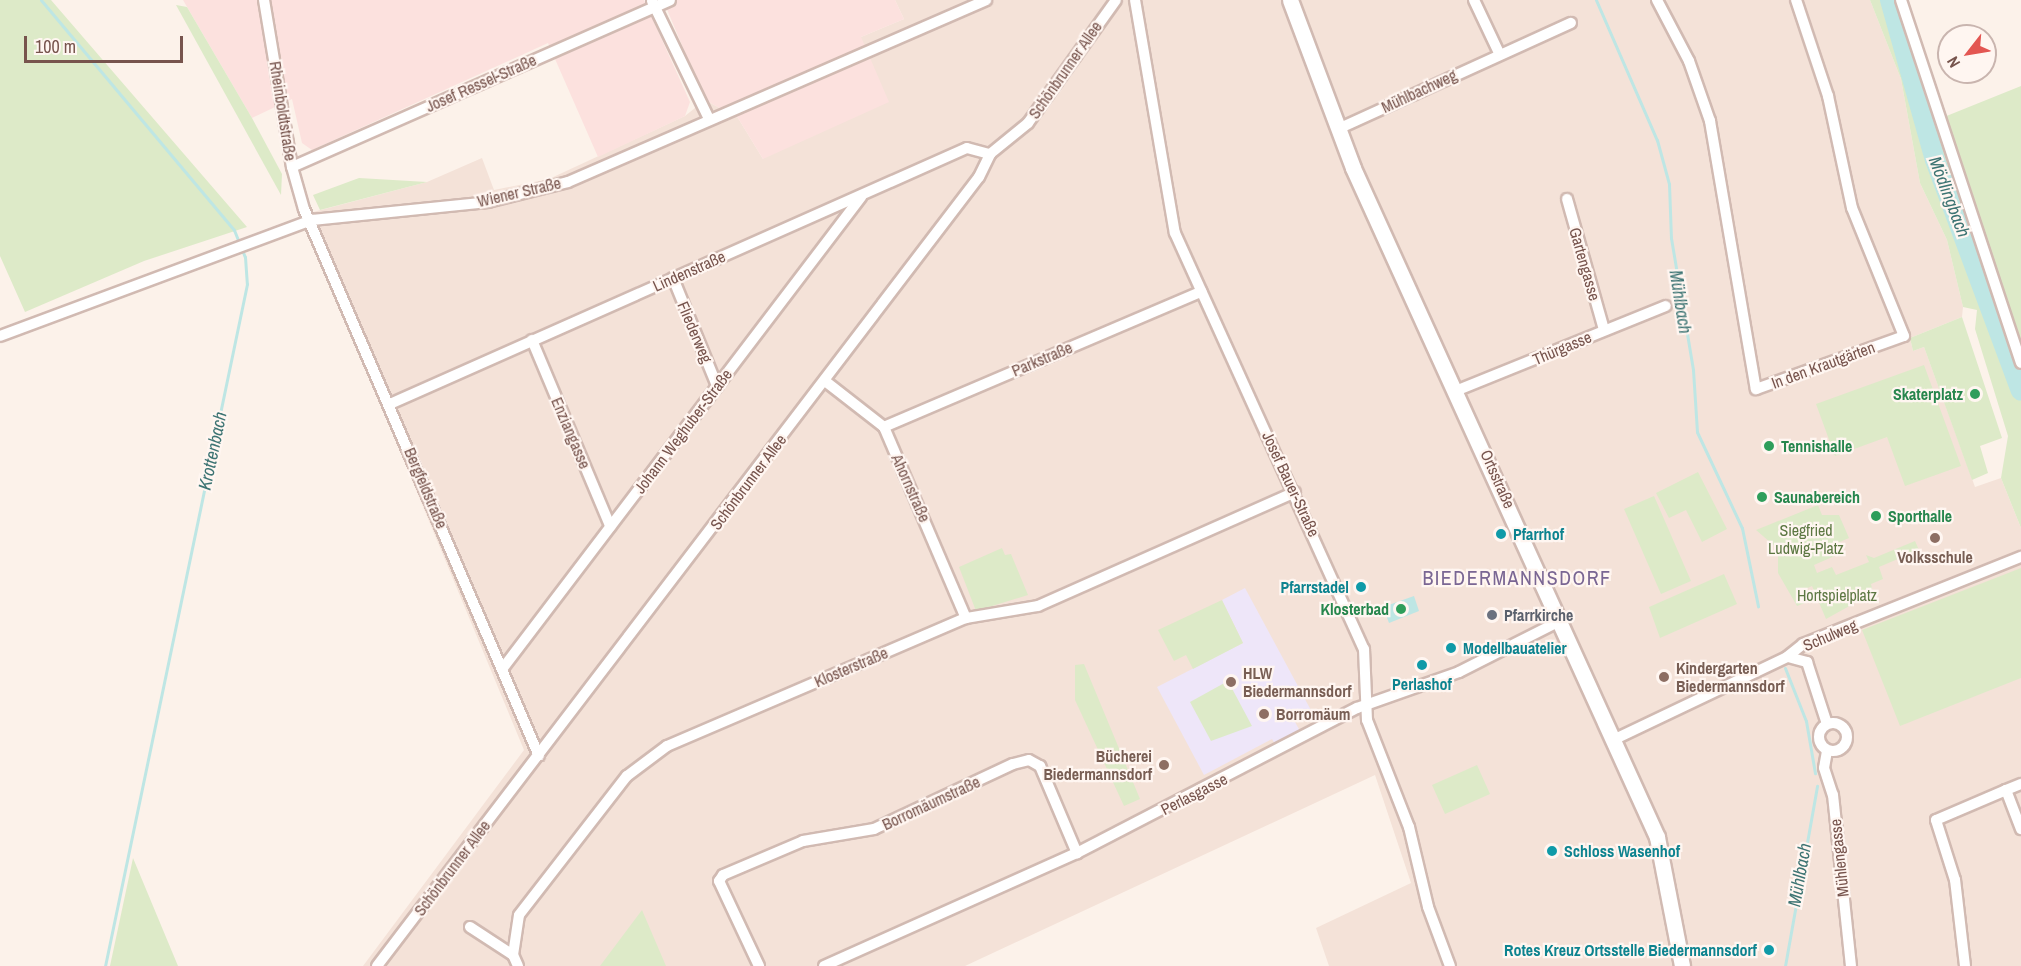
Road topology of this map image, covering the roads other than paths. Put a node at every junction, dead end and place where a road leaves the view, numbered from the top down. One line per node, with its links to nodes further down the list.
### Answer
1 (264, 0): 17 (street, Rheinboldtstraße)
2 (670, 0): 11 (street, Josef Ressel-Straße)
3 (986, 0): 14 (street, Wiener Straße)
4 (1116, 0): 16 (street, Schönbrunner Allee)
5 (1135, 0): 22 (street, Josef Bauer-Straße)
6 (1290, 0): 15 (street, Ortsstraße)
7 (1474, 0): 13 (street)
8 (1657, 0): 9 (street, In den Krautgärten)
9 (1796, 0)
10 (1901, 0): 27 (street)
11 (653, 3): 14 (street); 17 (street, Josef Ressel-Straße)
12 (1571, 23): 13 (street, Mühlbachweg)
13 (1499, 53): 15 (street, Mühlbachweg)
14 (708, 117): 20 (street, Wiener Straße)
15 (1338, 129): 30 (street, Ortsstraße)
16 (990, 153): 18 (street, Lindenstraße); 28 (street, Schönbrunner Allee)
17 (292, 167): 20 (street, Rheinboldtstraße)
18 (863, 195): 21 (street, Lindenstraße); 29 (street, Johann Weghuber-Straße)
19 (1567, 199): 24 (street, Gartengasse)
20 (312, 220): 25 (street, Wiener Straße); 31 (street, Bergfeldstraße)
21 (673, 278): 26 (street, Lindenstraße); 29 (street, Fliederweg)
22 (1201, 292): 32 (street, Parkstraße); 33 (street, Josef Bauer-Straße)
23 (1666, 306): 24 (street, Thürgasse)
24 (1604, 330): 30 (street, Thürgasse)
25 (0, 336)
26 (532, 340): 31 (street, Lindenstraße); 34 (street, Enziangasse)
27 (2021, 363)
28 (825, 381): 32 (street, Ahornstraße); 44 (street, Schönbrunner Allee)
29 (717, 386): 34 (street, Johann Weghuber-Straße)
30 (1458, 390): 37 (street, Ortsstraße)
31 (390, 404): 39 (street, Bergfeldstraße)
32 (884, 427): 36 (street, Ahornstraße)
33 (1295, 492): 36 (street, Klosterstraße); 40 (street, Josef Bauer-Straße)
34 (610, 526): 39 (street, Johann Weghuber-Straße)
35 (2021, 557): 38 (street, Schulweg)
36 (966, 618): 50 (street, Klosterstraße)
37 (1562, 620): 40 (street, Perlasgasse); 42 (street, Ortsstraße)
38 (1783, 659): 41 (street, Mühlengasse); 42 (street, Schulweg)
39 (503, 668): 44 (street, Bergfeldstraße)
40 (1365, 705): 48 (street, Perlasgasse); 54 (street, Josef Bauer-Straße)
41 (1827, 724): 43 (street, Mühlengasse); 43 (street)
42 (1613, 740): 55 (street, Ortsstraße)
43 (1827, 751): 56 (street, Mühlengasse)
44 (539, 756): 51 (street, Schönbrunner Allee)
45 (2021, 784): 46 (street)
46 (2006, 790): 47 (street); 57 (street)
47 (2021, 829)
48 (1077, 853): 52 (street, Borromäumstraße); 53 (street, Perlasgasse)
49 (470, 927): 50 (street)
50 (515, 961)
51 (377, 966)
52 (759, 966)
53 (824, 966)
54 (1450, 966)
55 (1682, 966)
56 (1851, 966)
57 (1965, 966)

